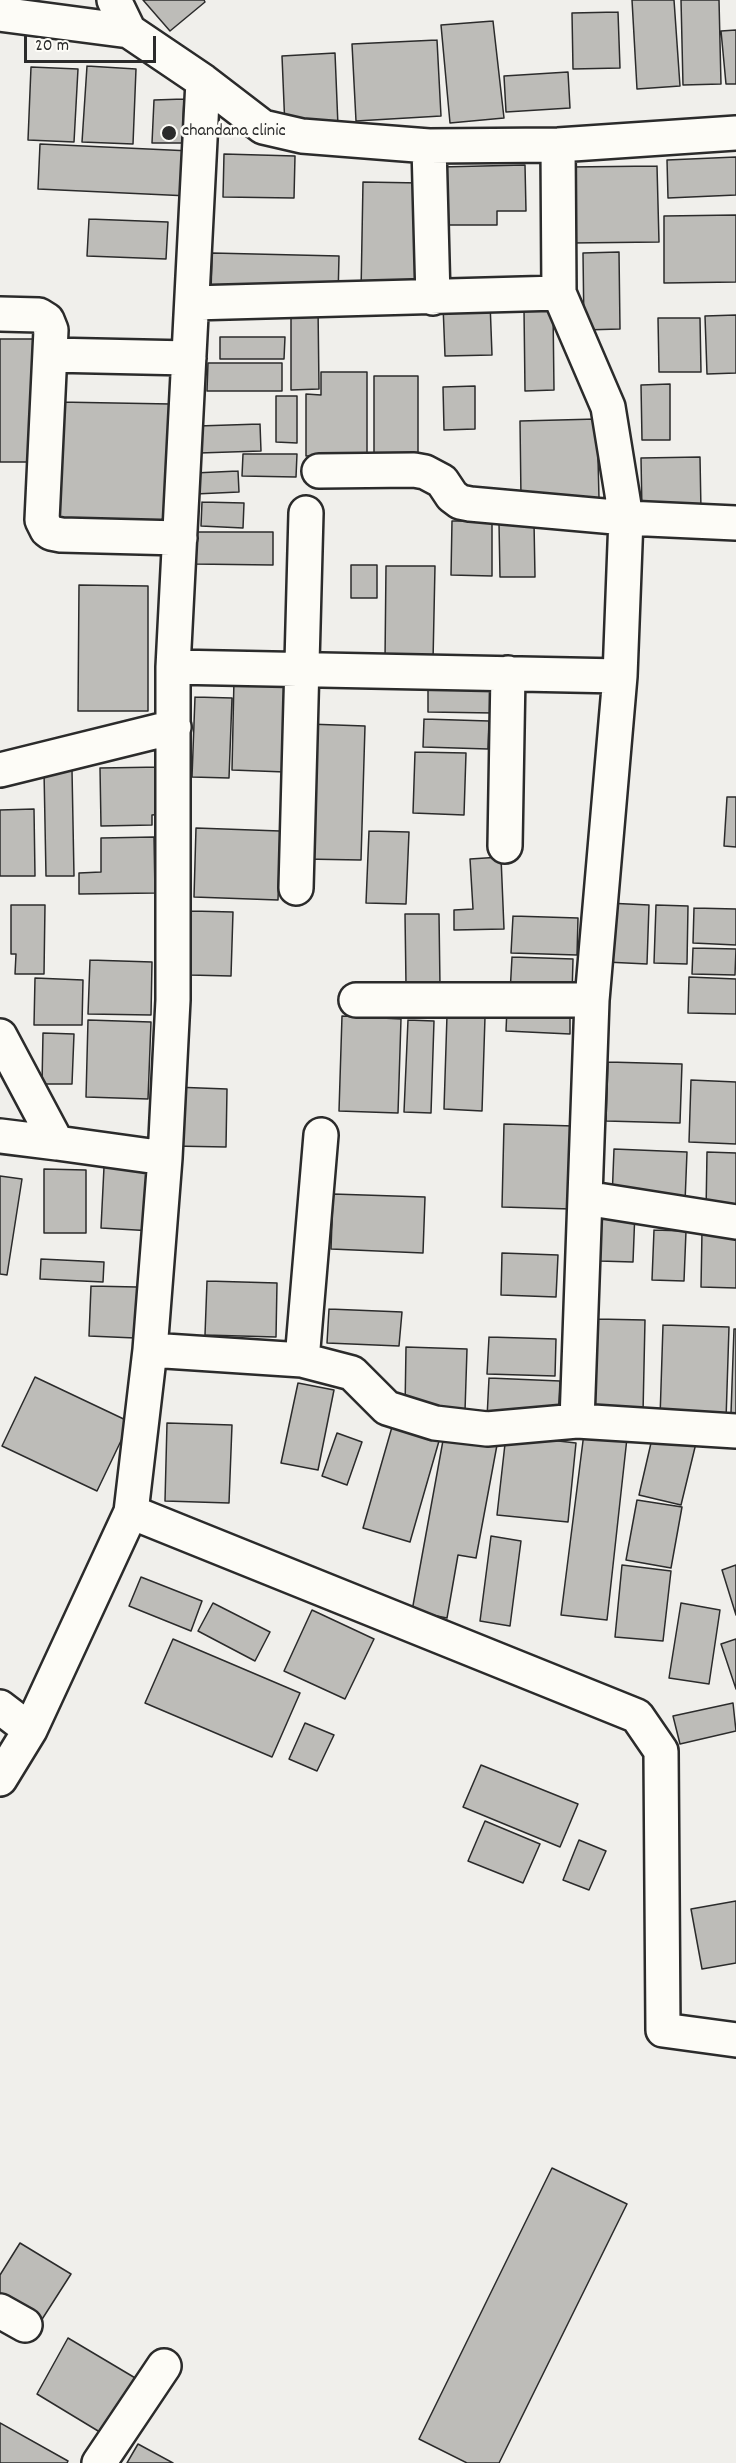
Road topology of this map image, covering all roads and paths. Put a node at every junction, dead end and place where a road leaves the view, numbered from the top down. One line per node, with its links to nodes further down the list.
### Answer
1 (114, 0): 3 (street)
2 (0, 14): 3 (street)
3 (129, 31): 4 (street)
4 (203, 81): 7 (street); 10 (street)
5 (736, 132): 6 (street)
6 (558, 145): 7 (street); 8 (street)
7 (429, 146): 9 (street)
8 (559, 293): 9 (street); 16 (street)
9 (433, 298): 10 (street)
10 (192, 303): 13 (street)
11 (0, 314): 12 (street)
12 (50, 354): 13 (street); 18 (street)
13 (189, 358): 18 (street)
14 (319, 471): 16 (street)
15 (306, 513): 20 (street)
16 (626, 518): 17 (street); 22 (street)
17 (736, 523)
18 (180, 538): 19 (street)
19 (173, 667): 20 (street); 23 (street)
20 (301, 669): 21 (street); 26 (street)
21 (508, 673): 22 (street); 25 (street)
22 (620, 676): 28 (street)
23 (174, 727): 24 (street); 33 (street)
24 (0, 770)
25 (505, 846)
26 (296, 888)
27 (356, 1000): 28 (street)
28 (592, 1000): 34 (street)
29 (0, 1036): 32 (street)
30 (321, 1135): 37 (street)
31 (0, 1136): 32 (street)
32 (57, 1143): 33 (street)
33 (165, 1158): 36 (street)
34 (585, 1198): 35 (street); 38 (street)
35 (736, 1222)
36 (150, 1350): 37 (street); 40 (street)
37 (302, 1360): 38 (street)
38 (577, 1421): 39 (street)
39 (736, 1431)
40 (131, 1512): 42 (street); 44 (street)
41 (0, 1707): 42 (street)
42 (30, 1730): 43 (street)
43 (0, 1779)
44 (736, 2040)
45 (164, 2366): 46 (street)
46 (99, 2463)

